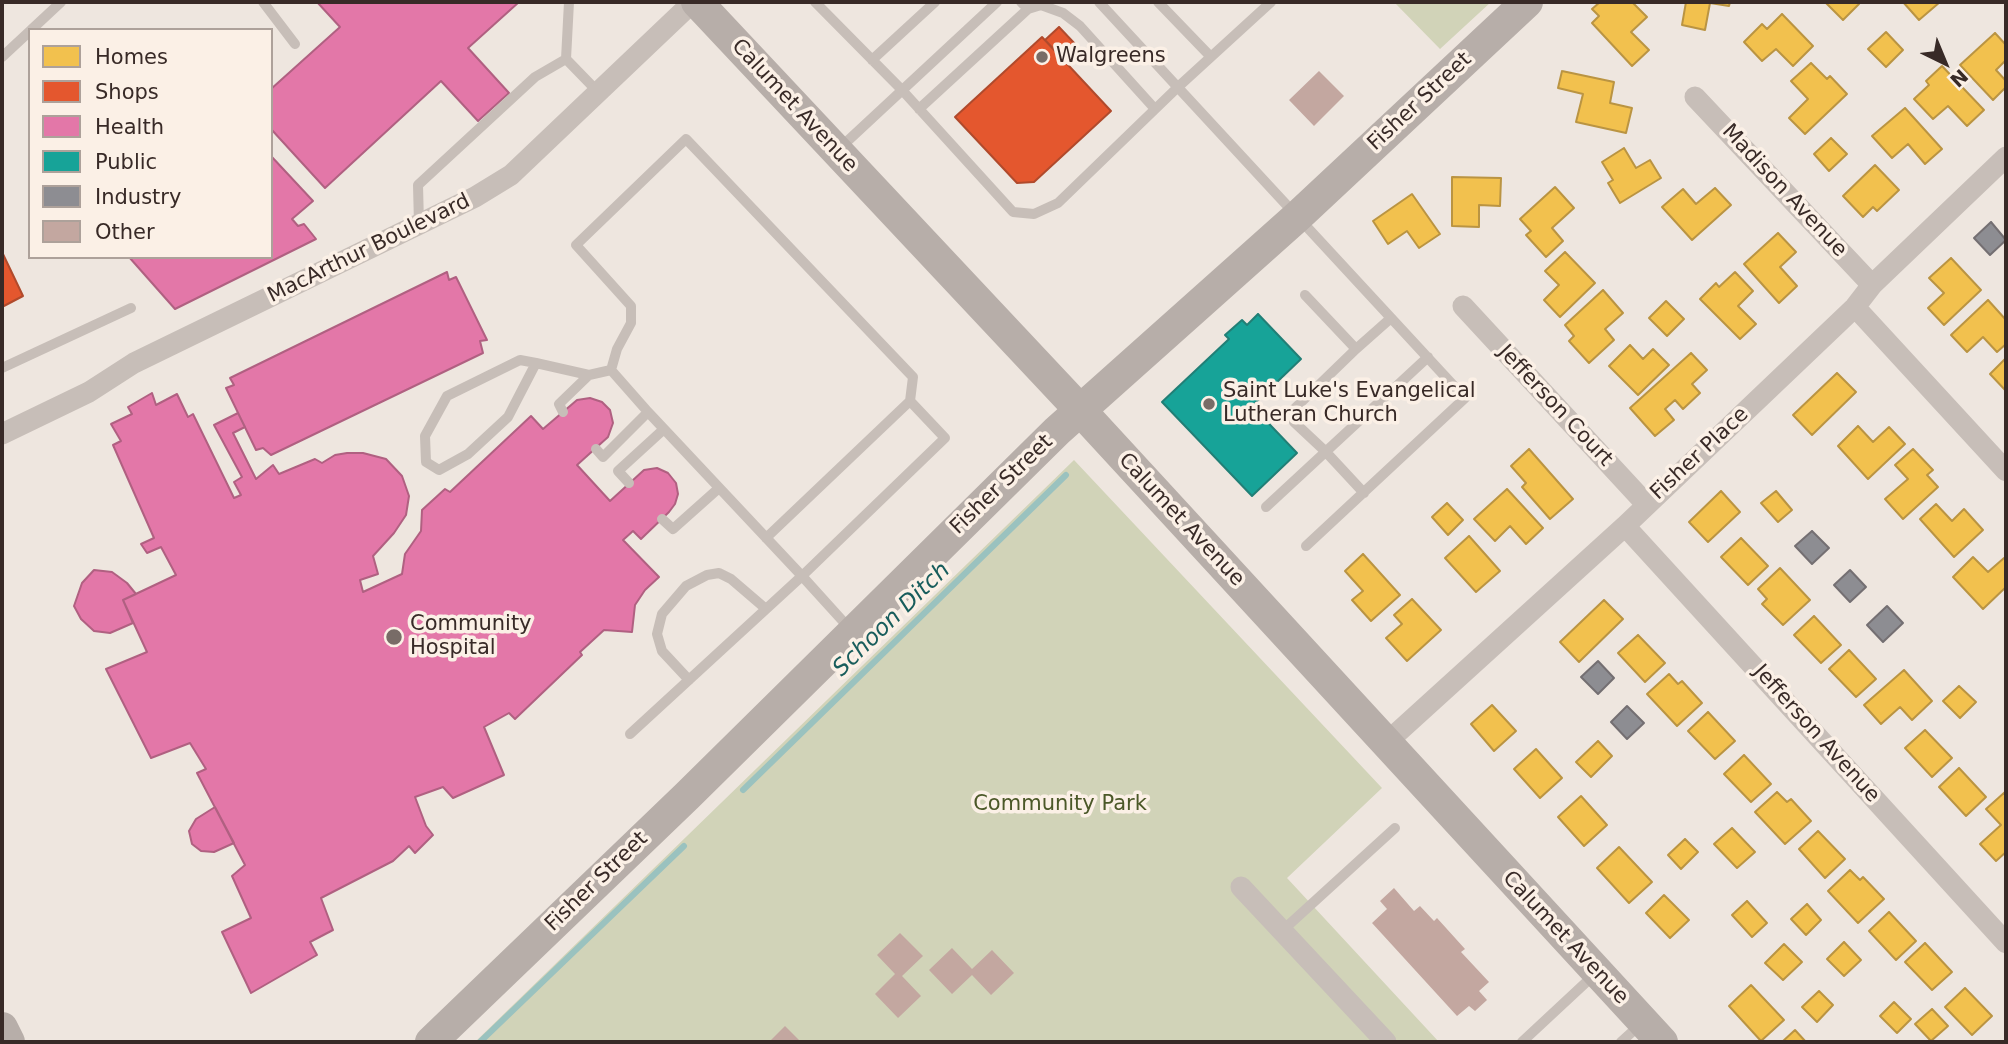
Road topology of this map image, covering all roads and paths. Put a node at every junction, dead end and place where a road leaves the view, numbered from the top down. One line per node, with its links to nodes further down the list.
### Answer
1 (61, 2): 13 (lane)
2 (263, 2): 15 (lane)
3 (569, 2): 18 (lane)
4 (695, 2): 22 (street, MacArthur Boulevard); 26 (street, Calumet Avenue)
5 (815, 2): 19 (lane)
6 (935, 2): 19 (lane)
7 (997, 2): 21 (lane)
8 (1099, 2): 20 (lane)
9 (1158, 2): 17 (lane)
10 (1271, 2): 17 (lane)
11 (1527, 2): 28 (street, Fisher Street)
12 (1024, 5): 24 (lane); 25 (lane)
13 (32, 28)
14 (28, 32): 16 (lane)
15 (295, 44)
16 (2, 57)
17 (1211, 57): 20 (lane)
18 (566, 59): 22 (lane); 29 (lane)
19 (872, 60): 21 (lane)
20 (1178, 87): 24 (lane); 28 (lane)
21 (902, 90): 25 (lane); 26 (lane)
22 (599, 93): 29 (street, MacArthur Boulevard)
23 (1695, 97): 30 (street, Madison Avenue)
24 (1155, 109): 25 (lane)
25 (919, 110)
26 (836, 152): 43 (street, Calumet Avenue)
27 (2006, 157): 30 (street, Fisher Place)
28 (1298, 216): 35 (lane); 43 (street, Fisher Street)
29 (419, 224): 47 (street, MacArthur Boulevard)
30 (1872, 285): 33 (street, Fisher Place)
31 (1305, 295): 36 (lane)
32 (1463, 306): 54 (street, Jefferson Court)
33 (1855, 307): 50 (street); 54 (street, Fisher Place)
34 (131, 308): 39 (lane)
35 (1391, 318): 36 (lane); 37 (lane)
36 (1356, 349): 49 (lane)
37 (1428, 357): 49 (lane); 53 (lane)
38 (536, 363): 38 (lane); 41 (lane)
39 (2, 368)
40 (611, 369): 41 (lane); 42 (lane); 45 (lane)
41 (589, 375): 44 (lane)
42 (910, 401): 58 (lane); 60 (lane)
43 (1080, 410): 62 (street, Fisher Street); 65 (street, Calumet Avenue)
44 (563, 412)
45 (648, 412): 46 (lane); 48 (lane)
46 (664, 429): 51 (lane); 52 (lane)
47 (2, 434)
48 (596, 449)
49 (1325, 451): 53 (lane); 55 (lane)
50 (2006, 471)
51 (629, 483)
52 (719, 488): 56 (lane); 58 (lane)
53 (1364, 493): 59 (lane)
54 (1647, 505): 57 (street, Fisher Place)
55 (1266, 507)
56 (662, 519)
57 (1625, 526): 65 (street, Fisher Place); 69 (street, Jefferson Avenue)
58 (766, 538): 60 (lane)
59 (1306, 546)
60 (802, 576): 61 (lane); 62 (lane)
61 (766, 609): 63 (lane); 63 (lane)
62 (852, 631): 72 (street, Fisher Street)
63 (689, 680): 64 (lane)
64 (630, 734)
65 (1386, 743): 70 (street, Calumet Avenue)
66 (1395, 828): 68 (lane)
67 (1241, 887): 68 (street)
68 (1282, 931): 73 (street)
69 (2006, 943)
70 (1597, 972): 71 (street, Calumet Avenue); 74 (lane)
71 (1642, 1035)
72 (431, 1042)
73 (1386, 1042)
74 (1522, 1042)

